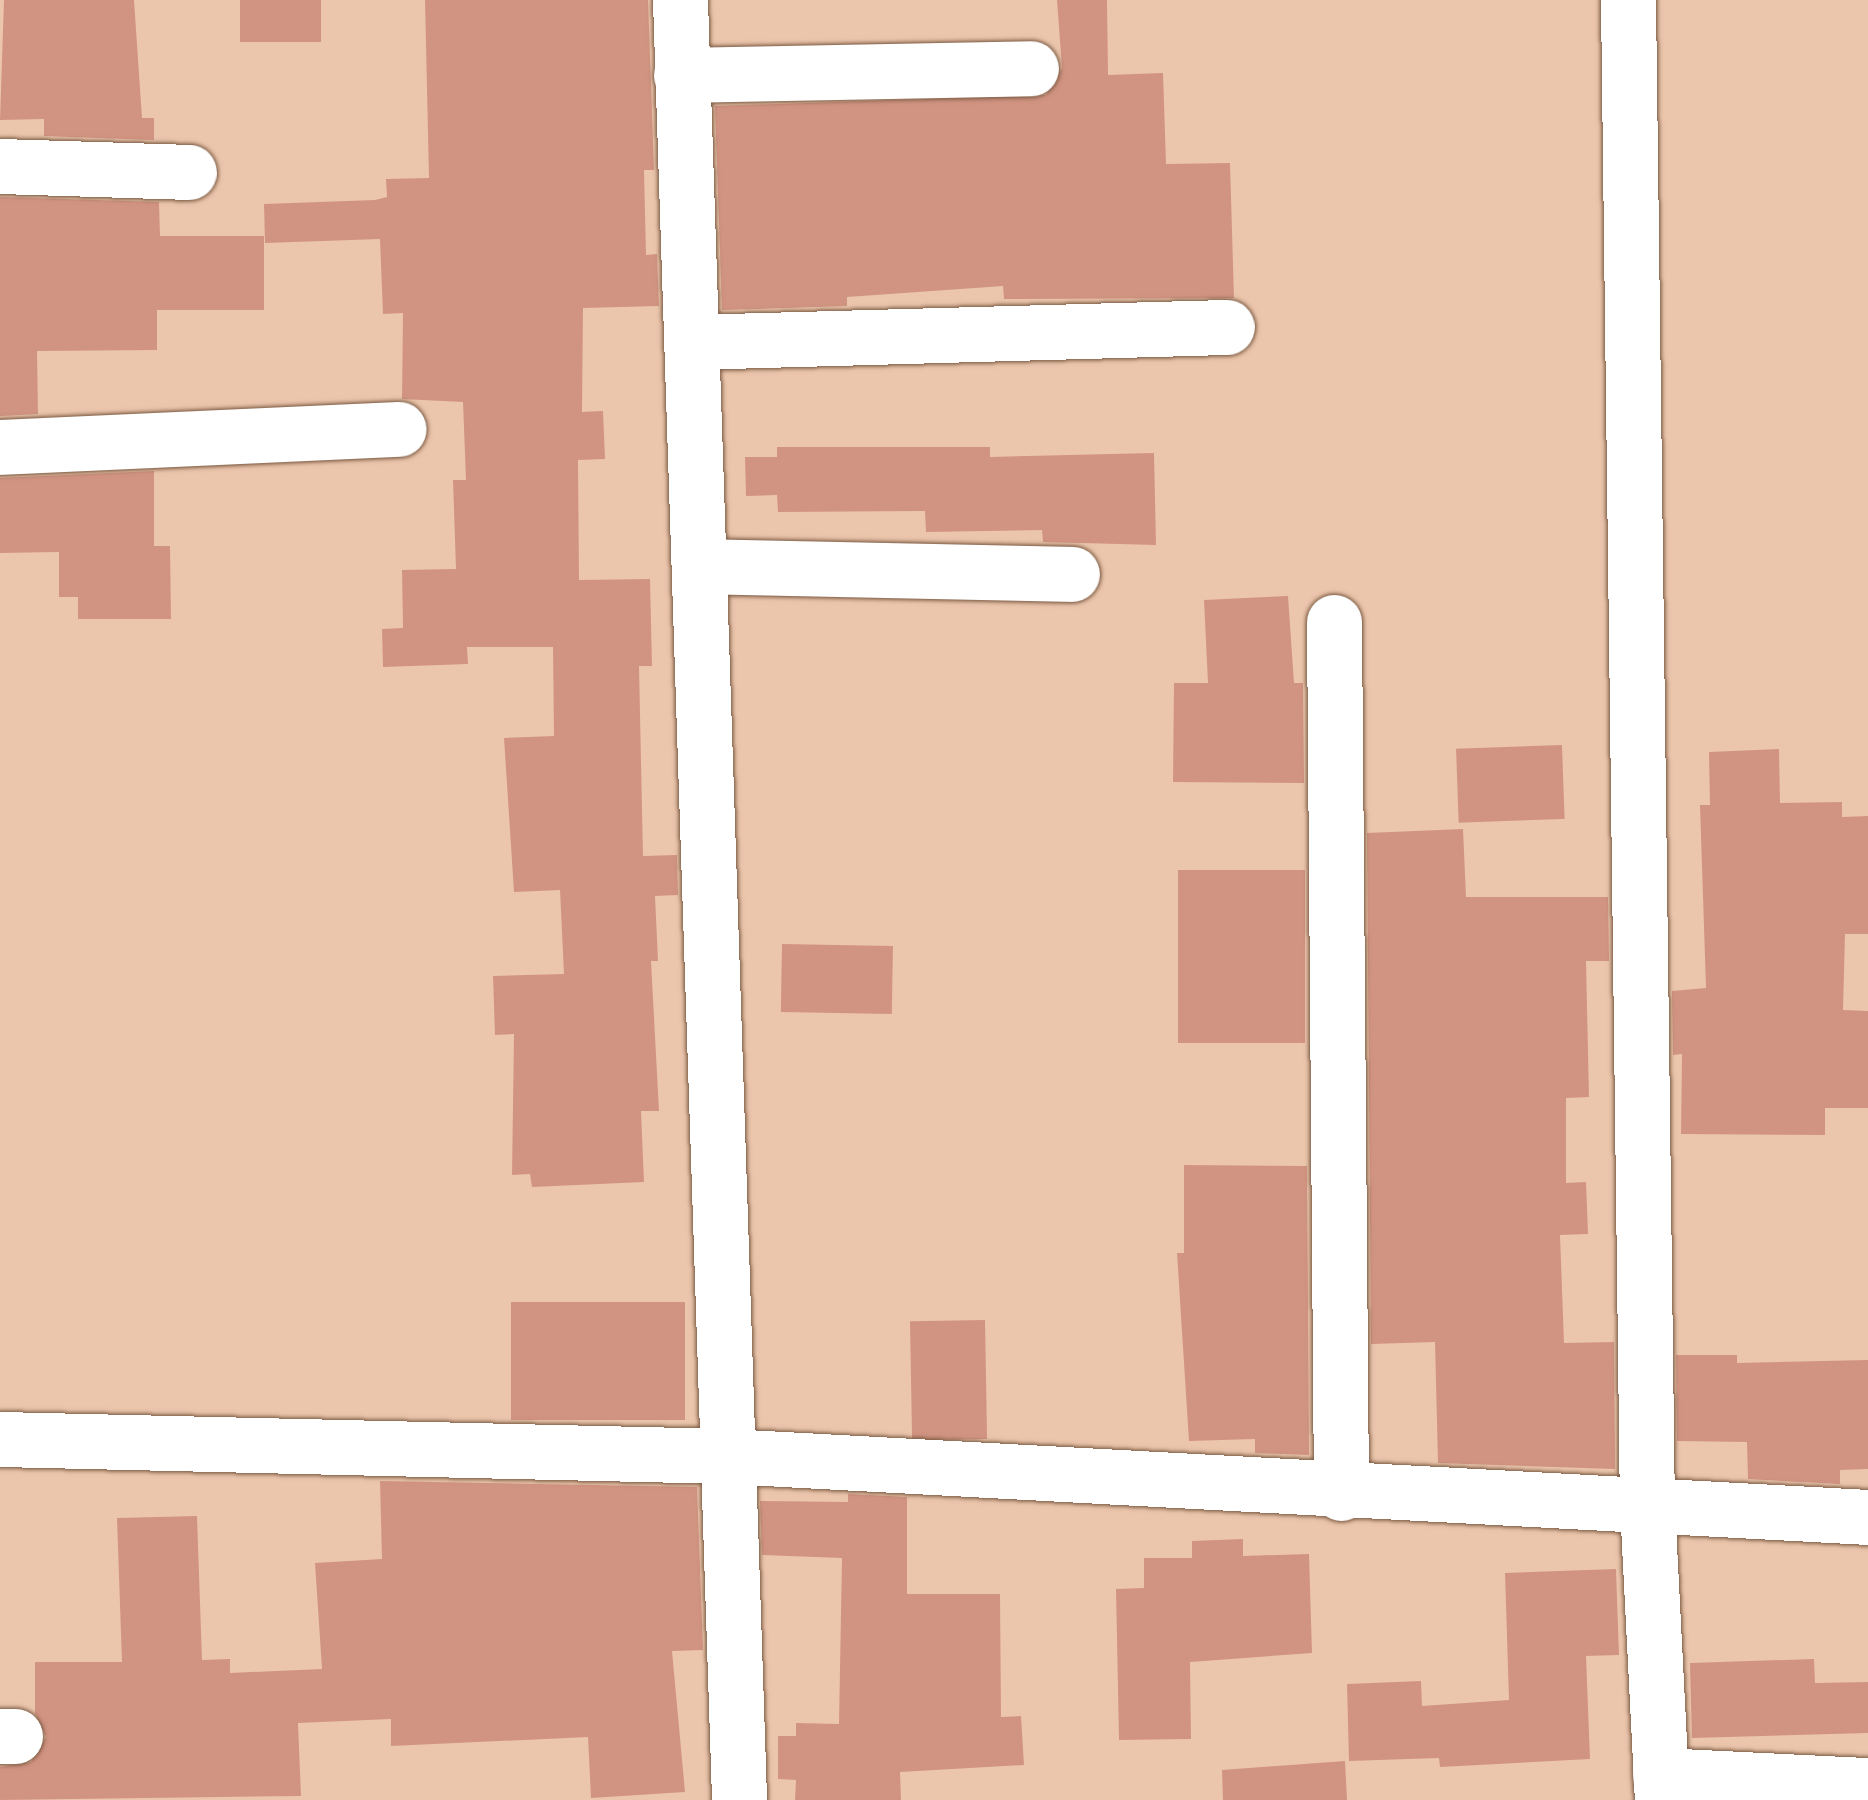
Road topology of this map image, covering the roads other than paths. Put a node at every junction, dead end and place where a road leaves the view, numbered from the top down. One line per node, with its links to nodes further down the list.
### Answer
1 (680, 0): 4 (street)
2 (1628, 0): 17 (street)
3 (1031, 68): 4 (street)
4 (682, 76): 8 (street)
5 (0, 166): 6 (street)
6 (189, 172)
7 (1227, 327): 8 (street)
8 (692, 342): 11 (street)
9 (399, 430): 10 (street)
10 (0, 447)
11 (700, 566): 12 (street); 15 (street)
12 (1072, 574)
13 (1334, 622): 16 (street)
14 (0, 1439): 15 (street)
15 (727, 1456): 16 (street); 21 (street)
16 (1341, 1493): 17 (street)
17 (1648, 1505): 18 (street); 20 (street)
18 (1868, 1517)
19 (1868, 1785): 20 (street)
20 (1661, 1787)
21 (739, 1800)

